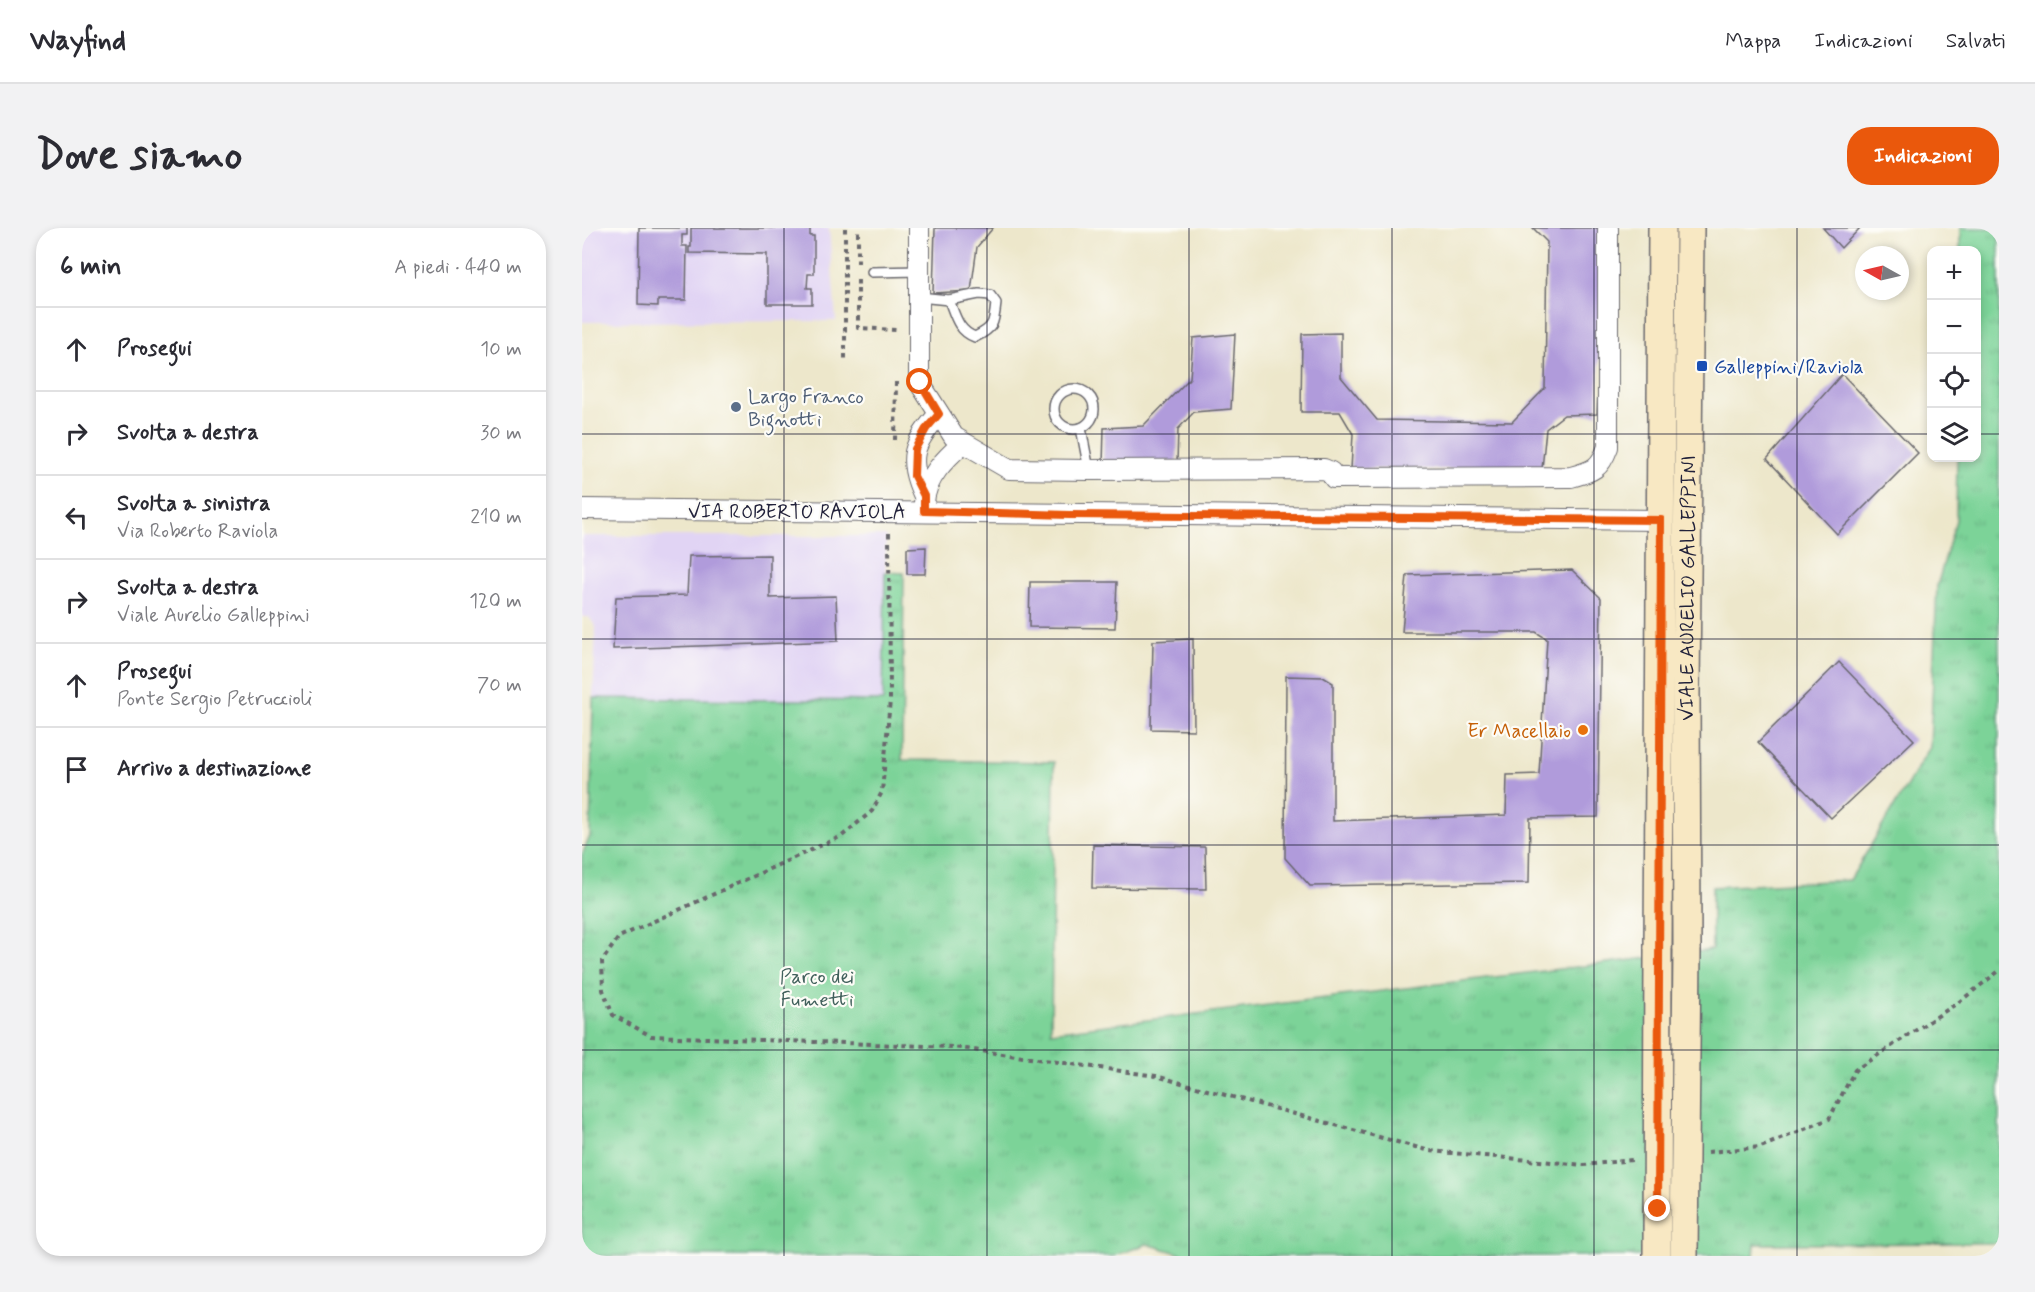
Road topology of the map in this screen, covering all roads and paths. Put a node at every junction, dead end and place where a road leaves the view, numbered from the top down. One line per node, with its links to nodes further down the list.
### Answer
1 (845, 228): 12 (path)
2 (858, 228): 11 (path)
3 (919, 228): 8 (street)
4 (1608, 228): 18 (street)
5 (1662, 228): 22 (street, VIALE AURELIO GALLEPPINI)
6 (1690, 228): 27 (street, VIALE AURELIO GALLEPPINI, bridge)
7 (872, 272): 8 (lane)
8 (919, 272): 9 (street)
9 (919, 297): 10 (lane); 14 (street)
10 (949, 300): 10 (lane)
11 (896, 341)
12 (845, 363)
13 (896, 377): 17 (path)
14 (939, 414): 16 (street); 19 (street)
15 (1081, 428): 15 (lane); 18 (lane)
16 (963, 443): 18 (street); 19 (street)
17 (896, 447)
18 (1089, 470)
19 (924, 504): 21 (street, VIA ROBERTO RAVIOLA); 22 (street, VIA ROBERTO RAVIOLA)
20 (582, 509): 21 (street, VIA ROBERTO RAVIOLA)
21 (889, 511): 25 (path)
22 (1661, 520): 26 (street, VIALE AURELIO GALLEPPINI, bridge)
23 (1999, 971): 24 (path)
24 (1702, 1153)
25 (1643, 1159)
26 (1657, 1256)
27 (1684, 1256)

